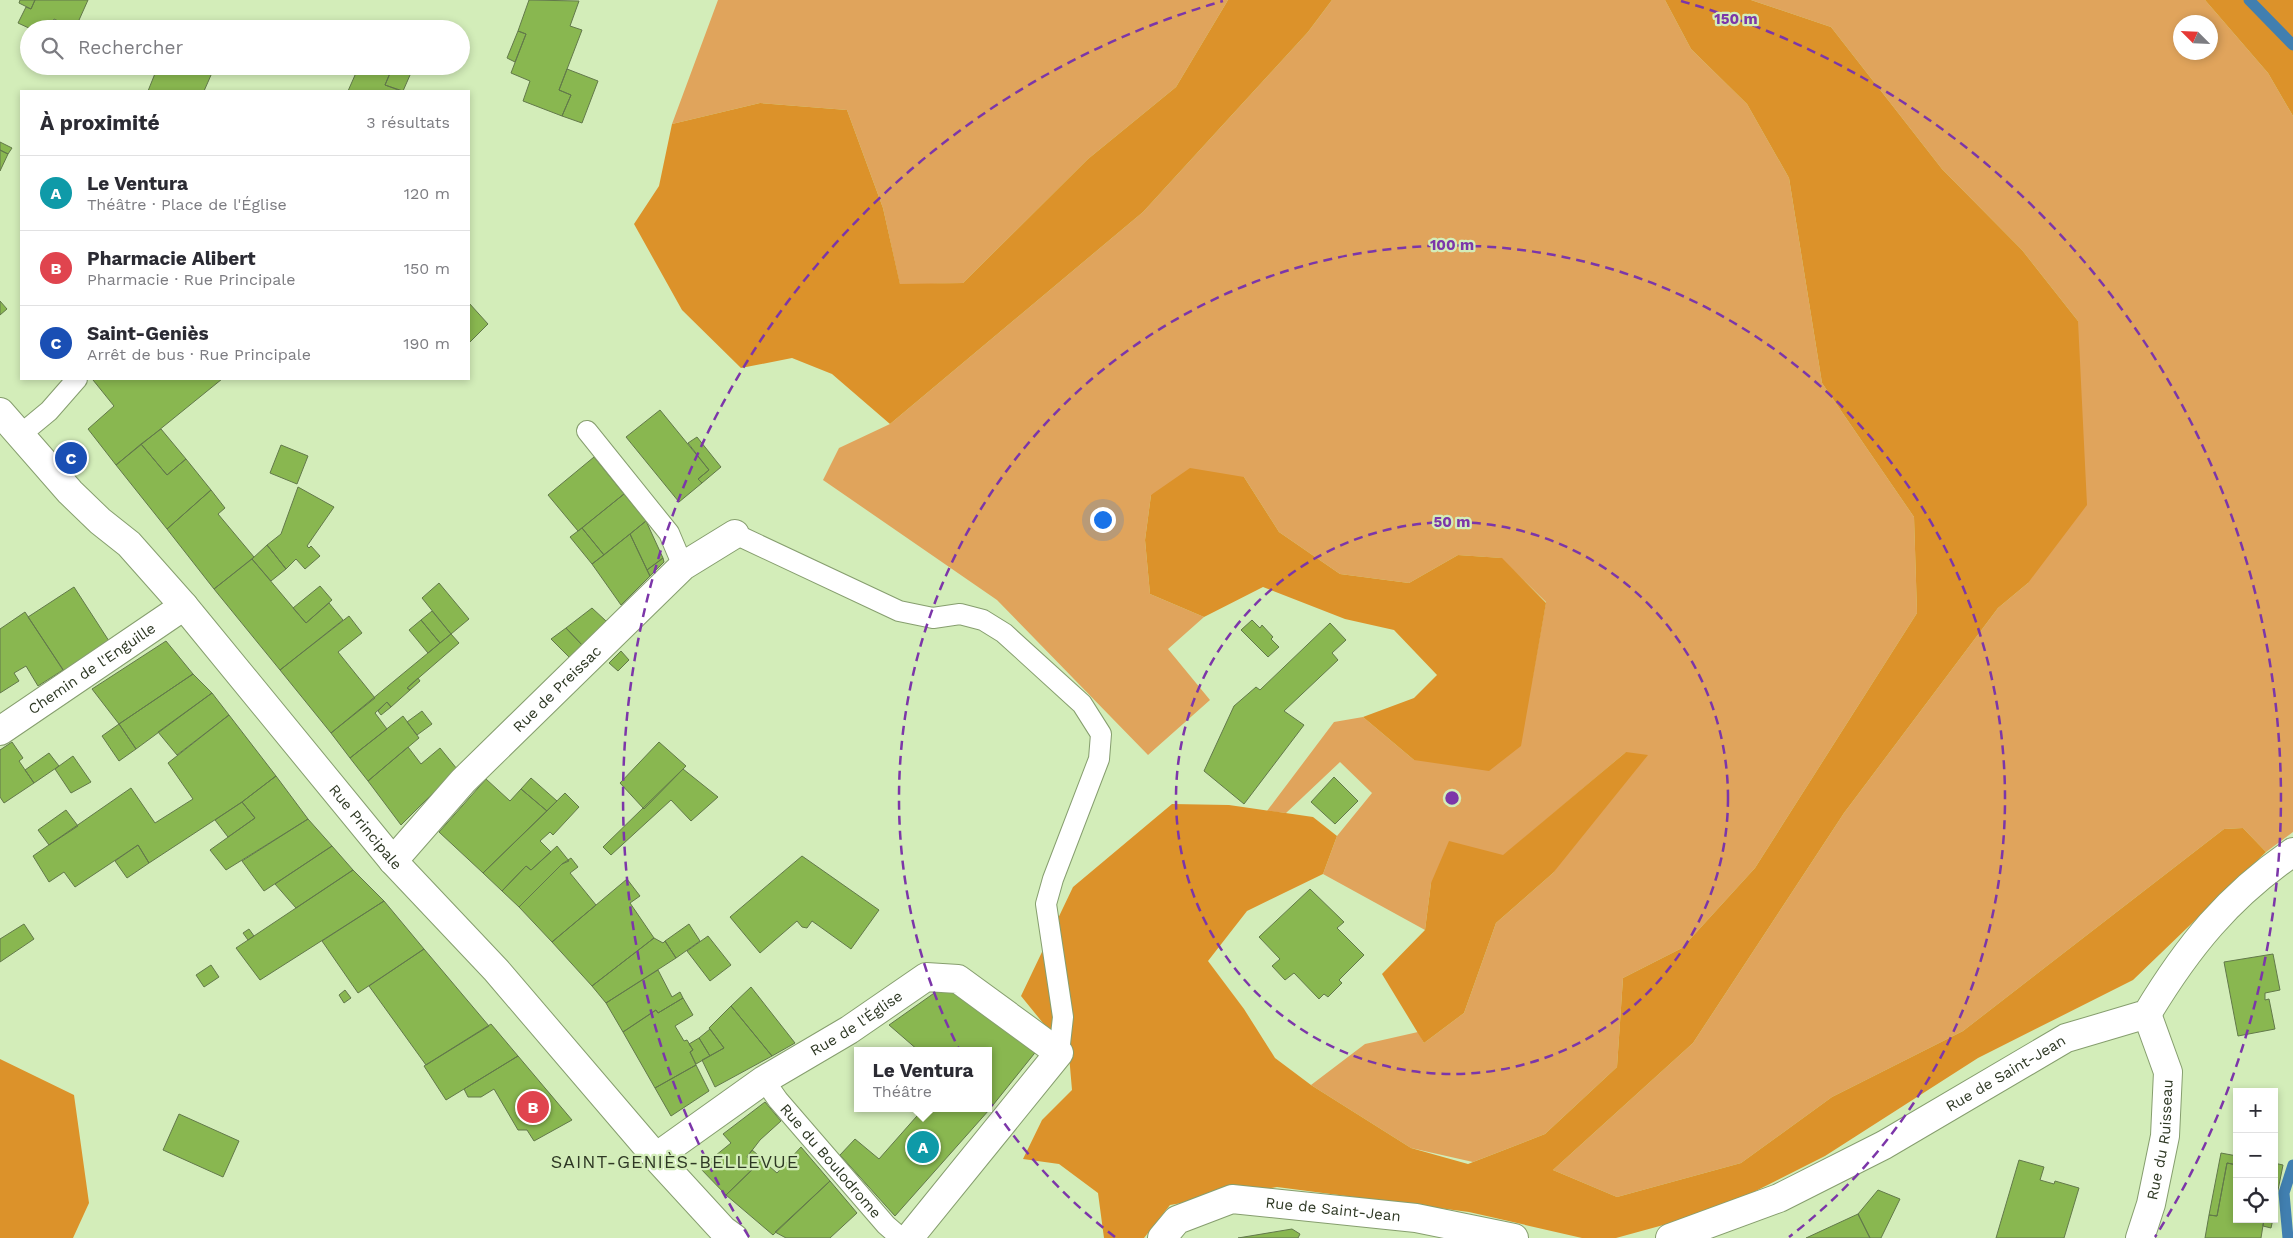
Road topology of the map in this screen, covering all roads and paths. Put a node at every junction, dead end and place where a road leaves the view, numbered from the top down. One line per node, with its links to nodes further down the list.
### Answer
1 (76, 380): 4 (lane)
2 (0, 412): 4 (street, Rue Principale)
3 (587, 431): 6 (lane)
4 (20, 435): 7 (street, Rue Principale)
5 (735, 534): 6 (street, Rue de Preissac); 12 (lane)
6 (683, 566): 10 (street, Rue de Preissac)
7 (184, 606): 8 (street, Chemin de l'Enguille); 10 (street, Rue Principale)
8 (0, 731)
9 (2293, 852): 11 (street)
10 (393, 861): 14 (street, Rue Principale)
11 (2147, 1014): 20 (street, Rue de Saint-Jean); 21 (street, Rue du Ruisseau)
12 (1059, 1052): 13 (street, Rue de l'Église); 17 (street)
13 (764, 1080): 14 (street, Rue de l'Église); 16 (lane, Rue du Boulodrome)
14 (656, 1157): 15 (street, Rue Principale)
15 (734, 1238)
16 (901, 1238)
17 (909, 1238)
18 (1162, 1238): 19 (street, Rue de Saint-Jean)
19 (1514, 1238)
20 (1670, 1238)
21 (2140, 1238)

